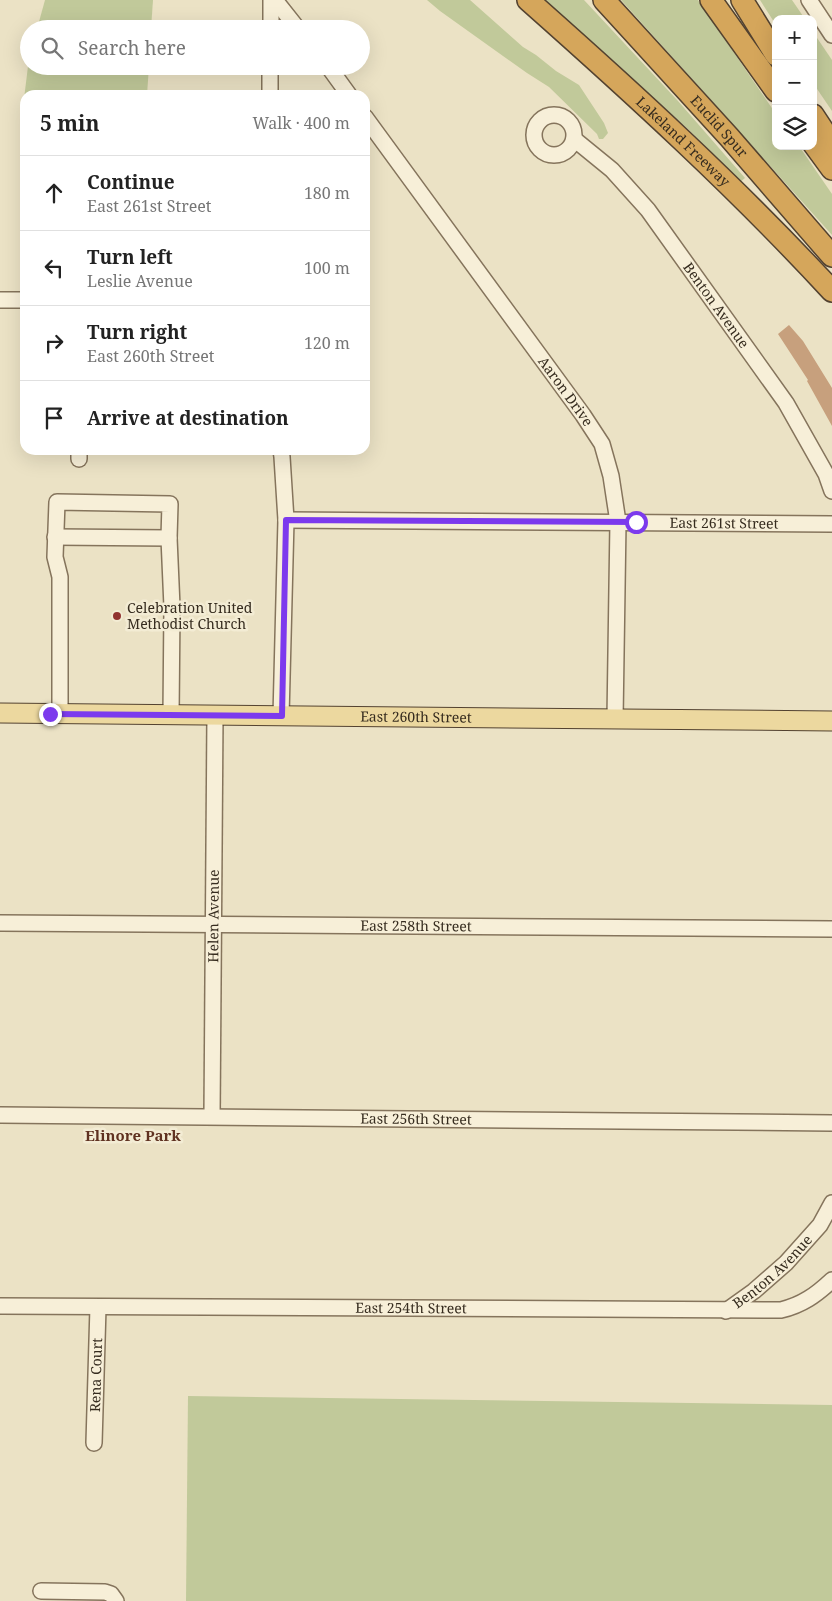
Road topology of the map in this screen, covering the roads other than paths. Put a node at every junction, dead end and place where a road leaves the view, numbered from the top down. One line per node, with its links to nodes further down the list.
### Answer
1 (271, 0): 8 (street)
2 (275, 0): 9 (street)
3 (528, 0): 24 (highway, Lakeland Freeway)
4 (604, 0): 23 (highway, Euclid Spur)
5 (711, 0): 14 (highway)
6 (742, 0): 11 (highway)
7 (809, 0): 10 (street)
8 (271, 20)
9 (291, 20)
10 (832, 34)
11 (772, 49)
12 (270, 75): 15 (street)
13 (335, 75): 16 (street)
14 (772, 85)
15 (270, 90)
16 (345, 90)
17 (817, 121): 20 (highway)
18 (370, 124): 30 (street, Aaron Drive)
19 (574, 138): 28 (street, Benton Avenue)
20 (832, 144)
21 (817, 148): 22 (highway)
22 (832, 169)
23 (832, 256)
24 (832, 290)
25 (0, 300): 26 (street)
26 (20, 300)
27 (282, 455): 29 (street)
28 (832, 491)
29 (286, 520): 30 (street, East 261st Street); 38 (street)
30 (618, 522): 31 (street, East 261st Street); 39 (street, Aaron Drive)
31 (832, 524)
32 (55, 537): 33 (street); 33 (street); 35 (street)
33 (169, 538): 36 (street)
34 (0, 713): 35 (main road, East 260th Street)
35 (60, 714): 36 (main road, East 260th Street)
36 (171, 715): 37 (main road, East 260th Street)
37 (215, 715): 38 (main road, East 260th Street); 42 (street, Helen Avenue)
38 (282, 716): 39 (main road, East 260th Street)
39 (615, 719): 40 (main road, East 260th Street)
40 (832, 721)
41 (0, 923): 42 (street, East 258th Street)
42 (213, 924): 43 (street, East 258th Street); 45 (street, Helen Avenue)
43 (832, 930)
44 (0, 1115): 45 (street, East 256th Street)
45 (212, 1116): 46 (street, East 256th Street)
46 (832, 1122)
47 (832, 1203): 51 (street, Benton Avenue)
48 (832, 1280): 51 (street, East 254th Street)
49 (0, 1306): 50 (street, East 254th Street)
50 (98, 1307): 51 (street, East 254th Street); 52 (street, Rena Court)
51 (726, 1311)
52 (94, 1443)
53 (41, 1591): 54 (street)
54 (116, 1601)

